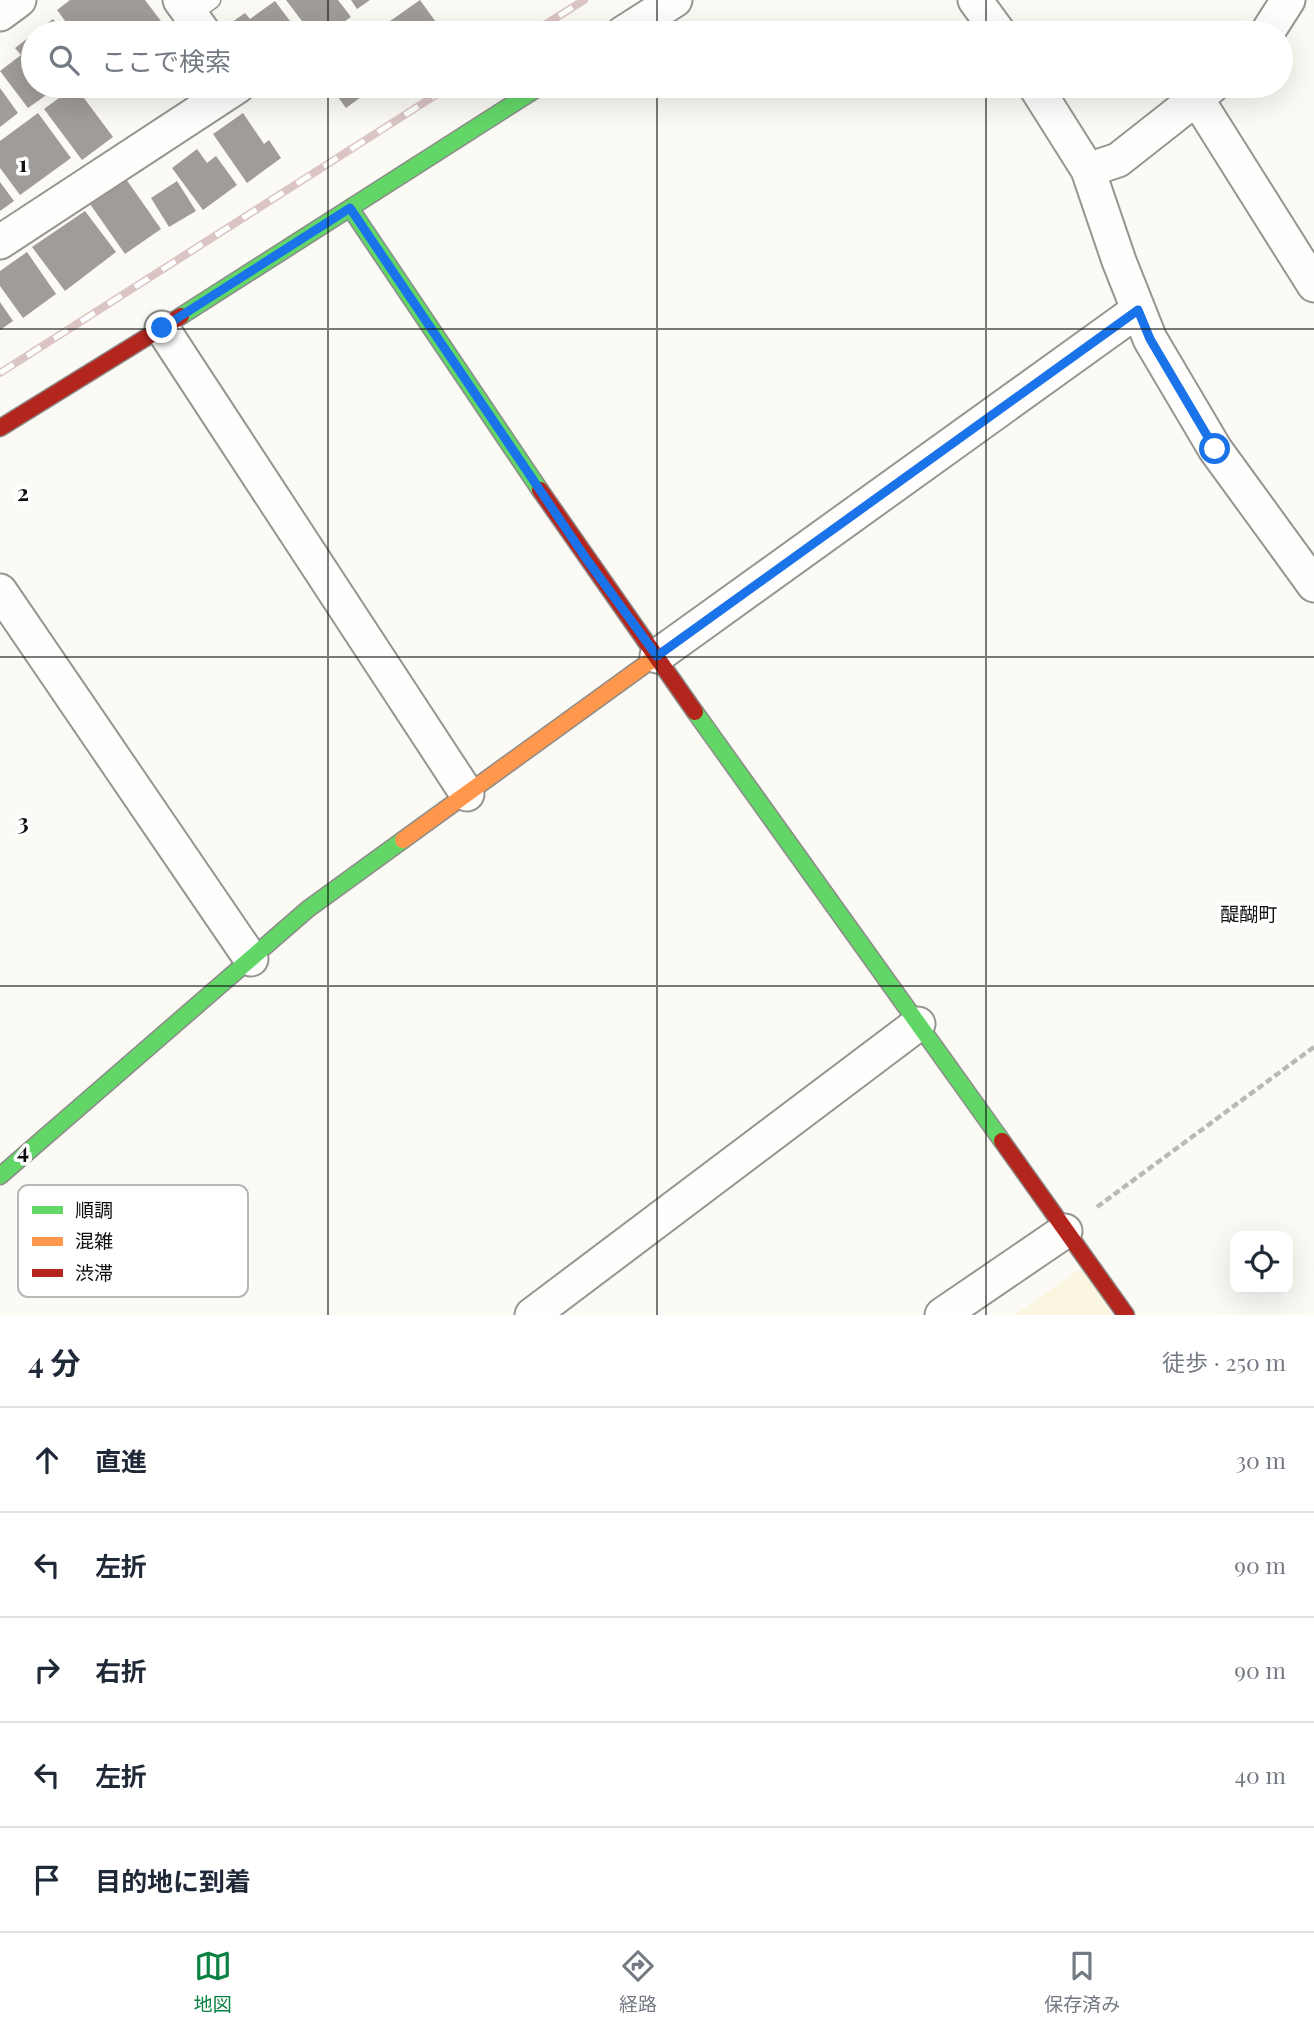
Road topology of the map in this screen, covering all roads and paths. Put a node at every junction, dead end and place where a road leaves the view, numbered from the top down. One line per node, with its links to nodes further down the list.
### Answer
1 (19, 0): 5 (street)
2 (675, 0): 6 (street)
3 (975, 0): 7 (street)
4 (1289, 0): 8 (street)
5 (0, 13)
6 (642, 21)
7 (990, 21)
8 (1275, 21)
9 (220, 98): 16 (street)
10 (522, 98): 15 (street)
11 (1043, 98): 14 (street)
12 (1197, 98): 14 (street)
13 (1208, 98): 17 (street)
14 (1088, 170): 18 (street)
15 (350, 208): 19 (street); 23 (street)
16 (0, 242)
17 (1314, 285)
18 (1138, 310): 21 (street); 23 (street)
19 (162, 328): 20 (street); 24 (street)
20 (0, 428)
21 (1314, 585)
22 (0, 591): 25 (street)
23 (657, 656): 24 (street); 26 (street)
24 (467, 794): 25 (street)
25 (251, 959): 28 (street)
26 (918, 1024): 29 (street); 30 (street)
27 (1314, 1047): 29 (path)
28 (0, 1176)
29 (1065, 1231): 31 (street); 32 (street)
30 (532, 1315)
31 (942, 1315)
32 (1126, 1315)

